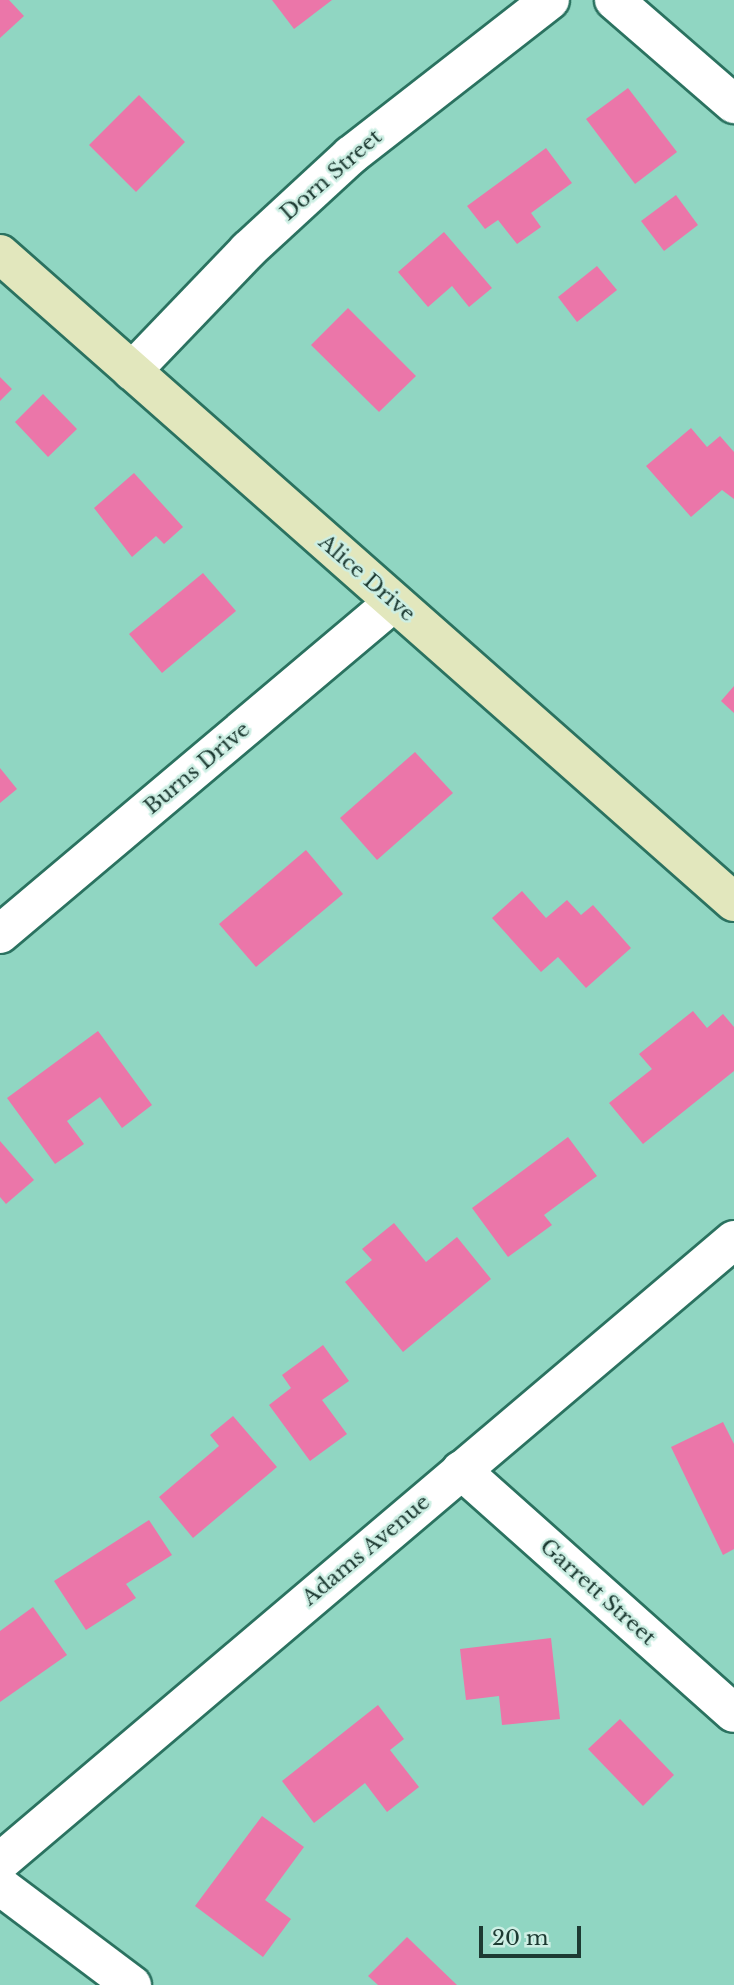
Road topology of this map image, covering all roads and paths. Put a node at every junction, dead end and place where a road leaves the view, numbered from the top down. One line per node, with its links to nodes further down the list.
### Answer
1 (550, 0): 5 (street, Dorn Street)
2 (614, 0): 3 (street)
3 (734, 104)
4 (0, 254): 5 (main road, Alice Drive)
5 (132, 370): 6 (main road, Alice Drive)
6 (394, 602): 7 (main road, Alice Drive); 8 (street, Burns Drive)
7 (734, 902)
8 (0, 934)
9 (734, 1240): 10 (street, Adams Avenue)
10 (461, 1470): 11 (street, Garrett Street); 12 (street, Adams Avenue)
11 (734, 1713)
12 (0, 1862)
13 (0, 1886): 14 (street)
14 (132, 1985)

